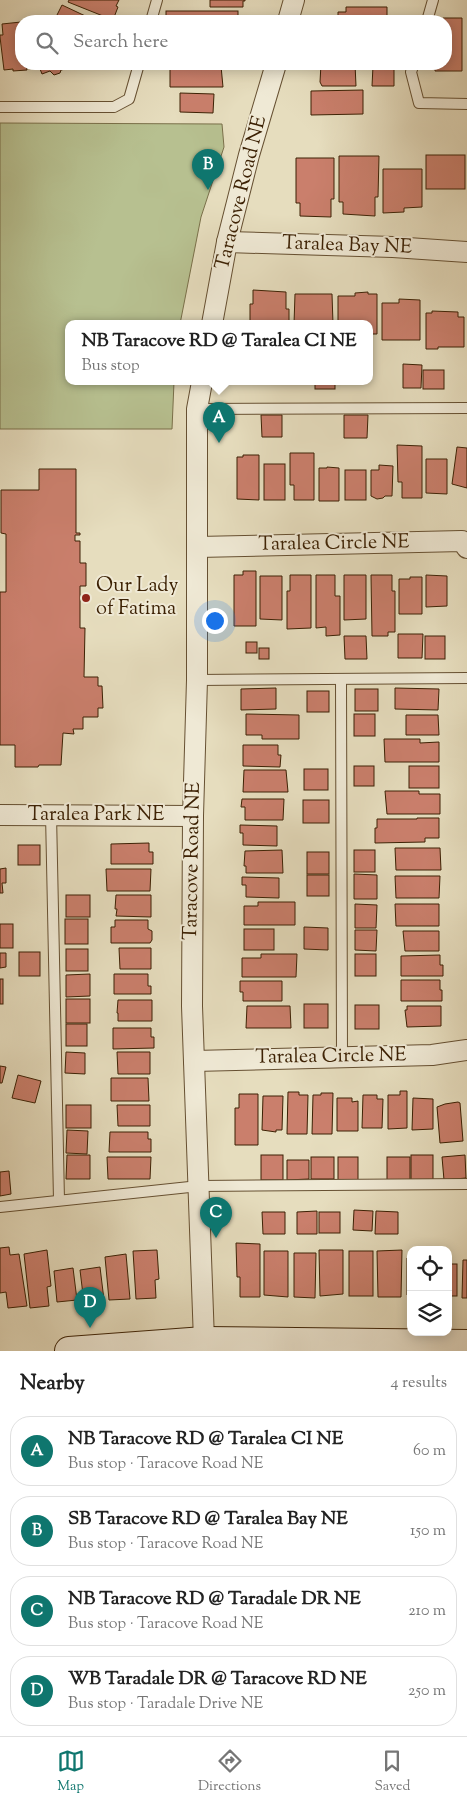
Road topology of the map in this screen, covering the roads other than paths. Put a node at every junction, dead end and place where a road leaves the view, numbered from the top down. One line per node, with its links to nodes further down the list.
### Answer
1 (157, 0): 4 (lane)
2 (294, 0): 5 (street)
3 (433, 0): 6 (lane)
4 (153, 15)
5 (290, 15)
6 (428, 15)
7 (137, 70): 11 (lane)
8 (274, 70): 12 (street, Taracove Road NE)
9 (412, 70): 10 (lane)
10 (467, 104)
11 (0, 107)
12 (227, 242): 13 (street, Taralea Bay NE); 14 (street, Taracove Road NE)
13 (467, 252)
14 (213, 320)
15 (201, 385): 17 (street, Taracove Road NE)
16 (467, 408): 17 (lane)
17 (197, 409): 18 (street, Taracove Road NE)
18 (198, 546): 19 (street, Taralea Circle NE); 22 (street, Taracove Road NE)
19 (467, 548)
20 (467, 678): 21 (lane)
21 (342, 679): 22 (lane); 27 (lane)
22 (198, 680): 25 (street, Taracove Road NE)
23 (51, 814): 24 (street, Taralea Park NE); 25 (street, Taralea Park NE); 31 (lane)
24 (0, 815)
25 (193, 816): 28 (street, Taracove Road NE)
26 (467, 1050): 27 (street, Taralea Circle NE)
27 (342, 1057): 28 (street, Taralea Circle NE)
28 (194, 1061): 30 (street, Taracove Road NE)
29 (467, 1184): 30 (lane)
30 (198, 1186): 31 (lane); 33 (street, Taracove Road NE)
31 (59, 1200): 32 (lane)
32 (0, 1207)
33 (204, 1341): 34 (street); 35 (street)
34 (467, 1344)
35 (69, 1351)

